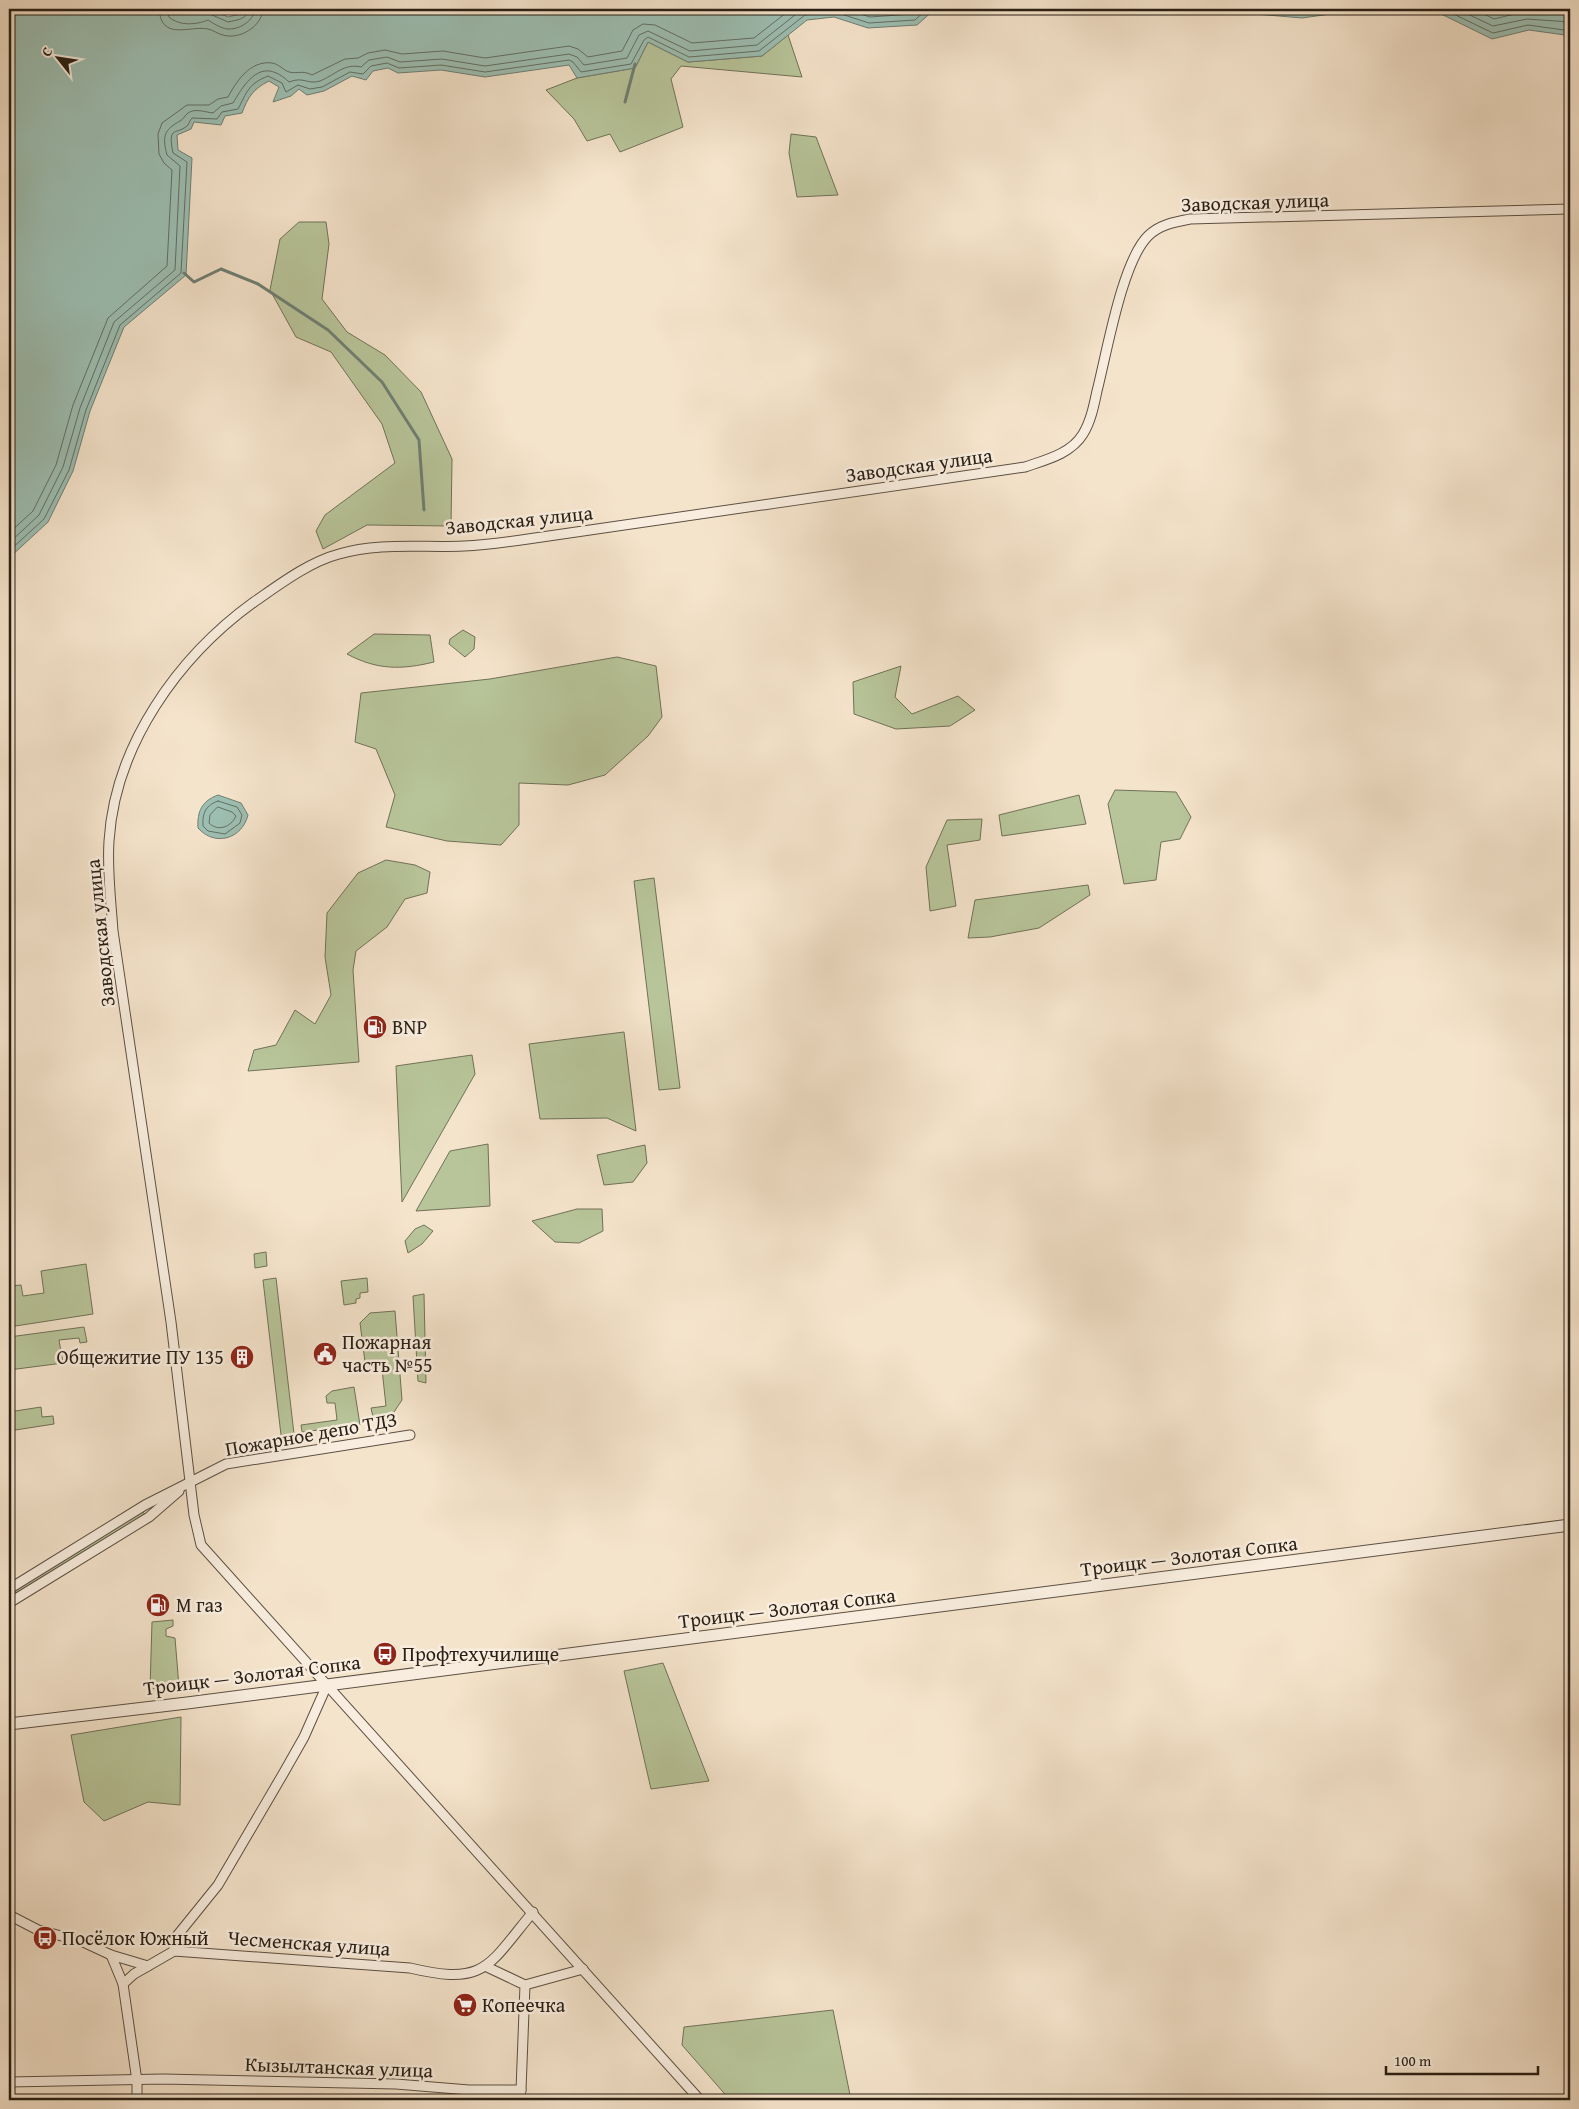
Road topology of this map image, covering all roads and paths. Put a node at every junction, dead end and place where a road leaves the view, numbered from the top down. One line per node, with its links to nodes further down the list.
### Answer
1 (1570, 209): 3 (street, Заводская улица)
2 (410, 1435): 3 (street, Пожарное депо ТДЗ)
3 (191, 1481): 5 (street); 6 (street); 7 (street, Заводская улица)
4 (1570, 1525): 7 (street, Троицк — Золотая Сопка)
5 (9, 1589)
6 (9, 1604)
7 (327, 1685): 8 (street, Троицк — Золотая Сопка); 9 (street, Заводская улица); 11 (street)
8 (9, 1724)
9 (533, 1912): 14 (street, Чесменская улица); 15 (street, Заводская улица)
10 (9, 1915): 12 (street)
11 (174, 1951): 13 (street); 14 (street, Чесменская улица)
12 (111, 1955): 13 (street); 16 (street)
13 (148, 1966): 16 (street)
14 (487, 1967): 17 (street)
15 (583, 1969): 17 (street); 23 (street, Заводская улица)
16 (123, 1984): 18 (street)
17 (525, 1985): 20 (street)
18 (137, 2081): 19 (street, Кызылтанская улица); 20 (street, Кызылтанская улица); 21 (street)
19 (9, 2082)
20 (520, 2090): 22 (street)
21 (137, 2100)
22 (519, 2100)
23 (700, 2100)

